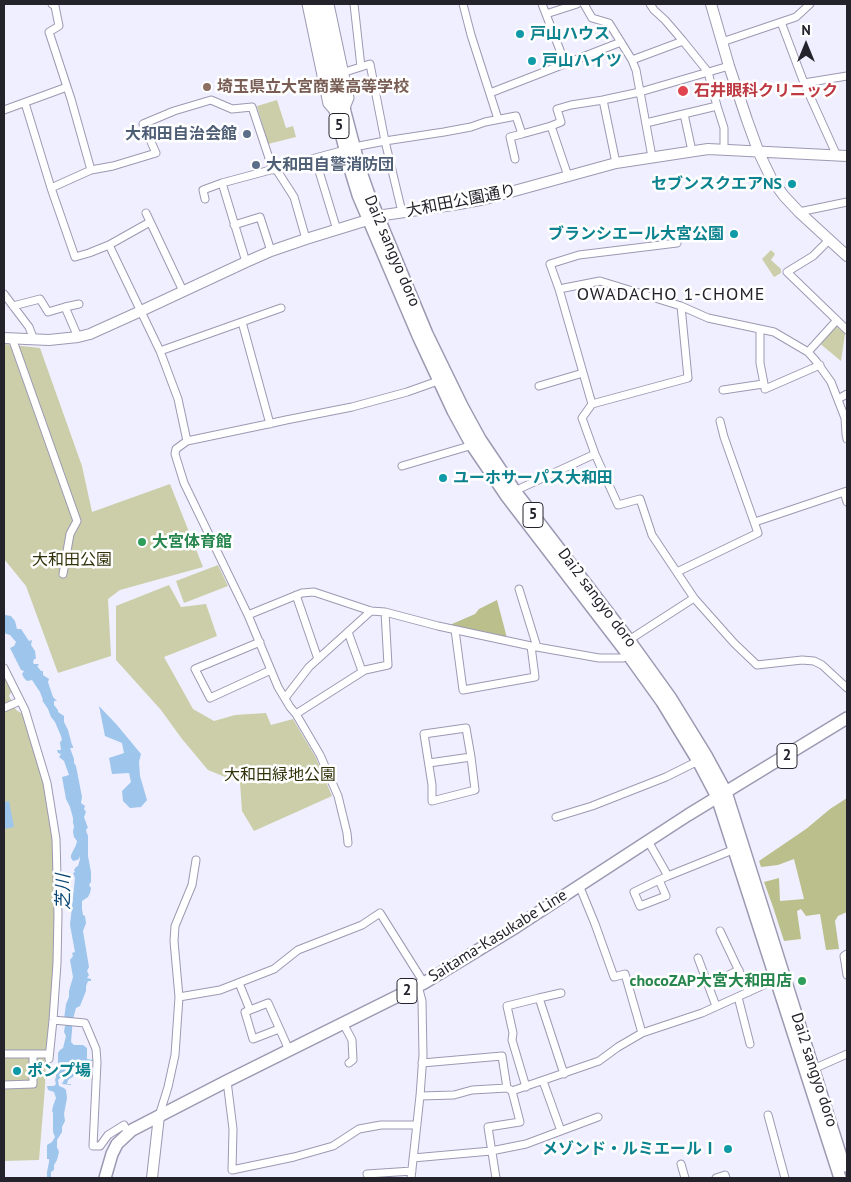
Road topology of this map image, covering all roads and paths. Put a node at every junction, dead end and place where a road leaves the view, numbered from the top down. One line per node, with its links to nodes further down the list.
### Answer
1 (52, 4): 28 (street)
2 (306, 4): 35 (street)
3 (314, 4): 16 (main road, 5)
4 (323, 4): 16 (main road, 5)
5 (330, 4): 24 (street)
6 (354, 4): 23 (street)
7 (463, 4): 30 (street)
8 (542, 4): 14 (street)
9 (577, 4): 14 (street)
10 (584, 4): 18 (street)
11 (650, 4): 17 (street)
12 (711, 4): 19 (street)
13 (810, 4): 15 (street)
14 (546, 14): 21 (street)
15 (781, 22): 19 (street); 27 (street)
16 (324, 29): 35 (main road, Dai2 sangyo doro / 5)
17 (683, 41): 20 (street); 25 (street)
18 (621, 42): 20 (street); 21 (street)
19 (722, 42): 22 (street)
20 (632, 60): 29 (street)
21 (564, 64): 30 (street)
22 (729, 66): 25 (street); 45 (street)
23 (361, 67): 24 (street); 41 (street)
24 (345, 72): 35 (street)
25 (708, 72): 29 (street); 33 (street)
26 (847, 76): 27 (street)
27 (804, 83): 46 (street)
28 (67, 87): 32 (street); 52 (street)
29 (640, 92): 31 (street); 38 (street)
30 (490, 93): 37 (street)
31 (603, 100): 39 (street); 50 (street)
32 (25, 103): 34 (street); 55 (street)
33 (717, 106): 36 (street); 43 (street)
34 (4, 110)
35 (341, 113): 42 (main road, Dai2 sangyo doro / 5)
36 (684, 114): 38 (street); 44 (street)
37 (498, 119): 40 (street); 41 (street)
38 (646, 123): 47 (street)
39 (551, 126): 40 (street); 53 (street)
40 (522, 134): 49 (street)
41 (385, 141): 42 (street); 58 (street)
42 (349, 149): 48 (street); 61 (main road, Dai2 sangyo doro / 5)
43 (724, 150): 44 (street, 大和田公園通り); 45 (street, 大和田公園通り)
44 (692, 151): 47 (street, 大和田公園通り)
45 (760, 153): 46 (street, 大和田公園通り); 59 (street)
46 (842, 156)
47 (652, 157): 50 (street, 大和田公園通り)
48 (315, 158): 51 (street); 64 (street)
49 (515, 159)
50 (616, 163): 53 (street, 大和田公園通り)
51 (274, 169): 52 (street); 54 (street); 65 (street)
52 (91, 170): 55 (street)
53 (568, 176): 58 (street, 大和田公園通り)
54 (222, 183): 56 (street); 63 (street)
55 (51, 188): 68 (street)
56 (205, 199)
57 (847, 202): 59 (street)
58 (402, 212): 61 (street, 大和田公園通り)
59 (799, 212): 66 (street)
60 (146, 213): 62 (street)
61 (373, 218): 64 (street, 大和田公園通り); 92 (main road, Dai2 sangyo doro / 5); 107 (main road, Dai2 sangyo doro / 5)
62 (150, 222): 68 (street); 73 (street)
63 (234, 225): 69 (street); 71 (street)
64 (337, 230): 65 (street, 大和田公園通り)
65 (306, 239): 69 (street, 大和田公園通り)
66 (829, 240): 70 (street); 81 (street)
67 (677, 243): 72 (street)
68 (109, 245): 80 (street)
69 (271, 251): 71 (street, 大和田公園通り)
70 (847, 256)
71 (246, 262): 73 (street, 大和田公園通り)
72 (559, 288): 77 (street); 91 (street)
73 (183, 291): 80 (street, 大和田公園通り)
74 (4, 294): 76 (street)
75 (79, 304): 78 (street)
76 (13, 306): 78 (street); 87 (street)
77 (681, 306): 83 (street); 98 (street)
78 (65, 307): 85 (street)
79 (281, 308): 82 (street)
80 (141, 311): 85 (street, 大和田公園通り); 88 (street)
81 (837, 320): 84 (street); 89 (street)
82 (242, 322): 88 (street); 100 (street)
83 (760, 329): 89 (street); 93 (street)
84 (847, 330)
85 (78, 337): 87 (street, 大和田公園通り)
86 (8, 338): 87 (street, 大和田公園通り); 111 (street)
87 (34, 340)
88 (160, 351): 102 (street)
89 (808, 352): 90 (street)
90 (820, 366): 93 (street); 97 (street)
91 (583, 373): 94 (street); 98 (street)
92 (438, 381): 100 (street); 103 (main road, Dai2 sangyo doro / 5)
93 (763, 384): 95 (street)
94 (539, 386)
95 (723, 390)
96 (847, 394): 97 (street)
97 (838, 398): 101 (street)
98 (592, 404): 104 (street)
99 (720, 421): 109 (street)
100 (270, 424): 102 (street)
101 (847, 439)
102 (187, 441): 117 (street)
103 (471, 444): 105 (street); 107 (main road, Dai2 sangyo doro / 5)
104 (595, 454): 107 (street); 110 (street)
105 (402, 466)
106 (845, 491): 108 (street); 109 (street)
107 (511, 494): 122 (main road, Dai2 sangyo doro / 5)
108 (847, 502)
109 (754, 522): 110 (street)
110 (677, 572): 114 (street)
111 (63, 574)
112 (519, 589): 121 (street)
113 (296, 595): 115 (street); 117 (street); 123 (street)
114 (694, 598): 122 (street); 127 (street)
115 (371, 612): 116 (street); 119 (street)
116 (385, 612): 118 (street); 126 (street)
117 (248, 616): 120 (street)
118 (454, 630): 121 (street); 121 (street)
119 (348, 632): 123 (street); 126 (street)
120 (260, 642): 125 (street); 125 (street)
121 (534, 646): 122 (street)
122 (627, 649): 134 (main road, Dai2 sangyo doro / 5); 136 (main road, Dai2 sangyo doro / 5)
123 (318, 659): 128 (street)
124 (4, 668): 129 (street)
125 (271, 670): 128 (street)
126 (362, 671): 131 (street)
127 (847, 688)
128 (285, 698): 131 (street)
129 (20, 701): 130 (street); 161 (street)
130 (4, 708)
131 (296, 714): 139 (street)
132 (847, 718): 136 (main road, Saitama-Kasukabe Line / 2)
133 (471, 756): 135 (street); 135 (street); 135 (street)
134 (698, 761): 136 (main road, Dai2 sangyo doro / 5); 137 (street)
135 (429, 763)
136 (722, 795): 138 (main road, Saitama-Kasukabe Line / 2); 140 (main road, Dai2 sangyo doro); 150 (main road, Dai2 sangyo doro)
137 (556, 817)
138 (648, 841): 142 (street); 144 (main road, Saitama-Kasukabe Line / 2)
139 (348, 844)
140 (735, 849): 142 (street); 150 (main road, Dai2 sangyo doro)
141 (196, 860): 156 (street)
142 (668, 876): 143 (street)
143 (660, 880): 143 (street)
144 (579, 885): 152 (main road, Saitama-Kasukabe Line / 2); 164 (street)
145 (720, 931): 148 (street)
146 (847, 954): 149 (street)
147 (698, 958): 153 (street)
148 (739, 970): 153 (street); 154 (street)
149 (847, 975)
150 (780, 978): 154 (street); 172 (main road, Dai2 sangyo doro)
151 (240, 982): 152 (street); 156 (street); 160 (street)
152 (421, 984): 162 (main road, Saitama-Kasukabe Line / 2); 171 (street)
153 (708, 985): 159 (street)
154 (749, 992): 157 (street)
155 (561, 993): 158 (street)
156 (179, 997): 181 (street)
157 (738, 997): 159 (street); 165 (street)
158 (539, 998): 173 (street); 177 (street)
159 (716, 1006): 164 (street)
160 (250, 1010): 163 (street); 163 (street)
161 (53, 1020): 168 (street); 185 (street)
162 (343, 1024): 166 (main road, Saitama-Kasukabe Line / 2); 170 (street)
163 (279, 1029): 166 (street)
164 (642, 1033): 173 (street)
165 (750, 1044)
166 (289, 1050): 174 (main road, Saitama-Kasukabe Line / 2)
167 (4, 1054): 168 (street)
168 (33, 1054): 176 (street)
169 (847, 1054): 172 (street)
170 (349, 1063)
171 (422, 1063): 178 (street); 179 (street)
172 (809, 1070): 198 (main road, Dai2 sangyo doro); 199 (main road, Dai2 sangyo doro)
173 (564, 1074): 175 (street)
174 (227, 1081): 181 (main road, Saitama-Kasukabe Line / 2); 183 (street)
175 (542, 1081): 177 (street); 184 (street)
176 (4, 1085)
177 (526, 1087): 178 (street)
178 (510, 1090): 179 (street); 186 (street)
179 (420, 1096): 183 (street)
180 (768, 1115): 197 (street)
181 (159, 1116): 185 (main road, Saitama-Kasukabe Line / 2); 192 (street)
182 (598, 1116): 184 (street)
183 (417, 1125): 187 (street)
184 (561, 1131): 186 (street)
185 (128, 1133): 191 (main road, Saitama-Kasukabe Line / 2)
186 (491, 1151): 187 (street); 193 (street)
187 (413, 1158): 190 (street)
188 (681, 1164): 194 (street)
189 (367, 1174): 190 (street)
190 (412, 1175)
191 (105, 1178)
192 (152, 1178)
193 (496, 1178)
194 (685, 1178)
195 (716, 1178): 196 (street)
196 (726, 1178)
197 (785, 1178)
198 (840, 1178)
199 (847, 1178)

